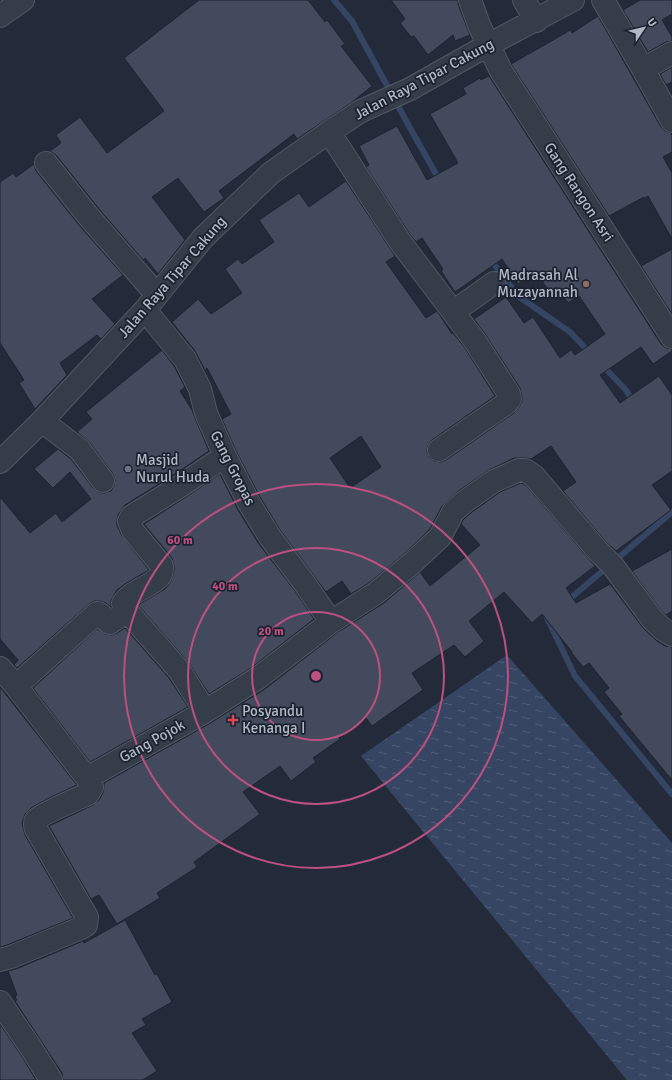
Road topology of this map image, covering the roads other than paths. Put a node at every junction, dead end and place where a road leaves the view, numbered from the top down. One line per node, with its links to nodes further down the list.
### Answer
1 (23, 0): 6 (street)
2 (470, 0): 8 (street, Gang Rangon Asri)
3 (524, 0): 7 (street)
4 (573, 0): 7 (street, Jalan Raya Tipar Cakung)
5 (603, 0): 10 (street)
6 (0, 16)
7 (536, 21): 8 (street, Jalan Raya Tipar Cakung)
8 (488, 45): 12 (street, Jalan Raya Tipar Cakung); 17 (street, Gang Rangon Asri)
9 (672, 54): 10 (street)
10 (643, 69): 11 (street)
11 (672, 121)
12 (329, 132): 15 (street, Jalan Raya Tipar Cakung); 16 (street)
13 (46, 163): 15 (street, Gang Gropas)
14 (494, 283): 16 (street)
15 (151, 302): 18 (street, Jalan Raya Tipar Cakung); 20 (street, Gang Gropas)
16 (453, 312): 19 (street)
17 (672, 337)
18 (42, 421): 21 (street, Jalan Raya Tipar Cakung); 22 (street)
19 (439, 450)
20 (225, 456): 23 (street); 24 (street, Gang Gropas)
21 (0, 462)
22 (103, 481)
23 (128, 611): 27 (street); 28 (street)
24 (331, 622): 25 (street, Gang Pojok); 28 (street, Gang Pojok)
25 (672, 634)
26 (0, 668): 27 (street)
27 (16, 686): 29 (street)
28 (205, 711): 29 (street, Gang Pojok)
29 (87, 778): 30 (street)
30 (0, 960)
31 (0, 1002): 32 (street)
32 (51, 1080)

